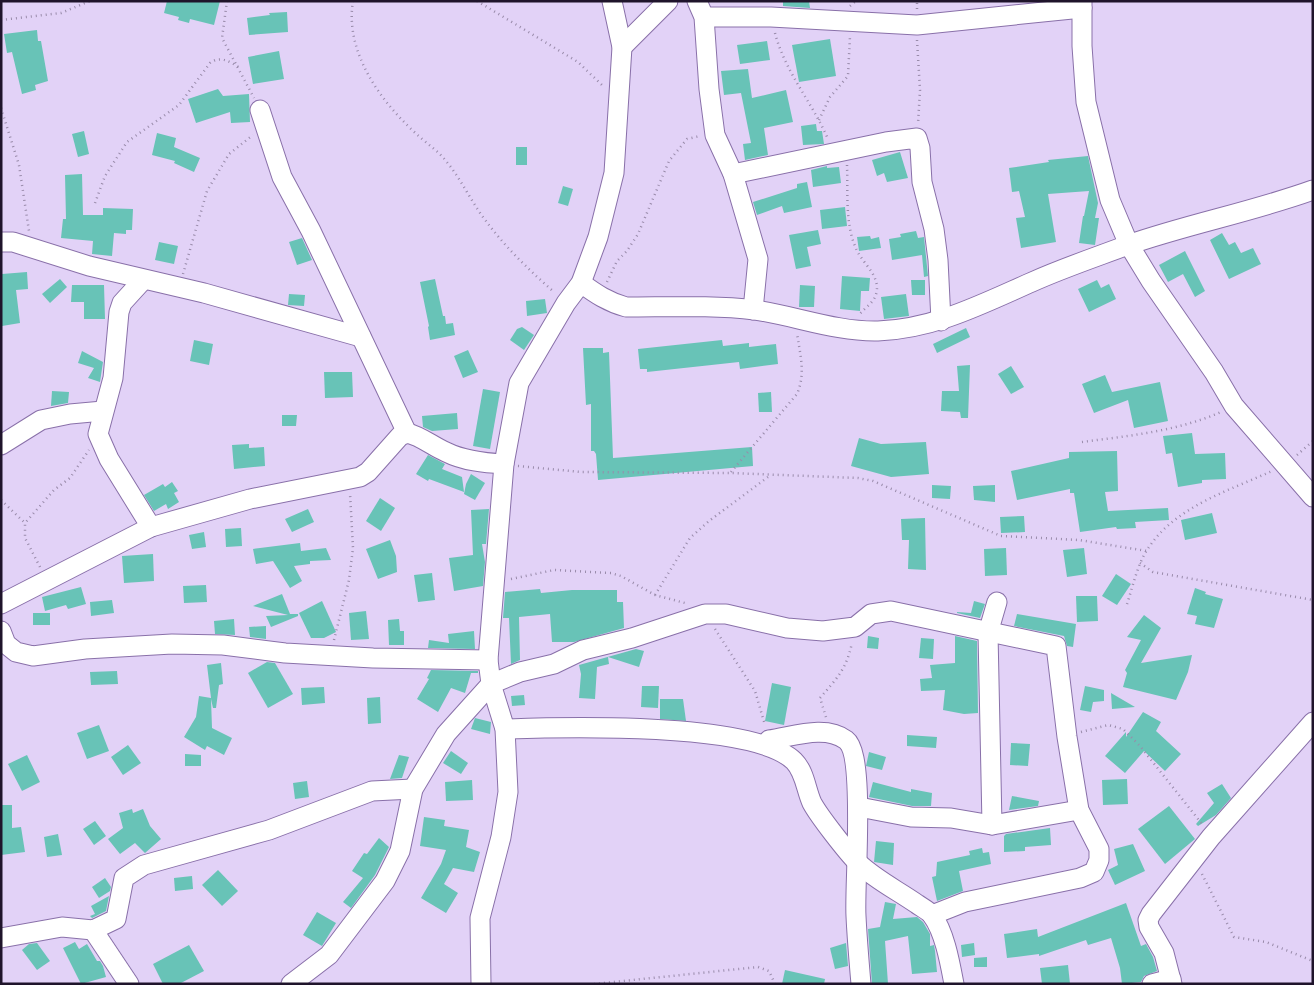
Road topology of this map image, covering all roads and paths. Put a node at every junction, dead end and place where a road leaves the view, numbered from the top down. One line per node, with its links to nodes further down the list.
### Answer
1 (90, 1): 10 (path)
2 (227, 1): 14 (path)
3 (353, 1): 31 (path)
4 (477, 1): 15 (path)
5 (612, 1): 13 (street)
6 (668, 1): 13 (street)
7 (1082, 4): 12 (street); 26 (street)
8 (700, 9): 9 (street); 19 (street)
9 (771, 17): 11 (street); 18 (path)
10 (1, 20)
11 (850, 22): 12 (street); 18 (path)
12 (917, 25): 20 (path)
13 (622, 47): 15 (street)
14 (240, 68): 17 (path); 24 (path)
15 (619, 101): 30 (street)
16 (1, 108): 27 (path)
17 (262, 118): 29 (path); 36 (street)
18 (819, 120): 21 (path)
19 (715, 135): 22 (street); 30 (path)
20 (917, 138): 21 (street); 34 (street)
21 (833, 153): 22 (street); 35 (path)
22 (733, 174): 32 (street)
23 (1313, 190): 26 (street)
24 (95, 203)
25 (1, 242): 27 (street)
26 (1129, 245): 34 (street); 37 (street)
27 (31, 248): 28 (street)
28 (143, 280): 29 (street); 38 (street)
29 (178, 286): 36 (street)
30 (588, 289): 31 (street); 32 (street)
31 (566, 304): 44 (street)
32 (753, 310): 33 (street)
33 (794, 317): 35 (street); 46 (path)
34 (941, 321): 35 (street)
35 (843, 329)
36 (361, 337): 39 (street)
37 (1234, 406): 42 (path); 45 (street)
38 (103, 411): 40 (street); 43 (street)
39 (407, 433): 44 (street); 48 (street)
40 (98, 434): 51 (path); 52 (street)
41 (1313, 441): 45 (path)
42 (1082, 442)
43 (1, 444)
44 (504, 464): 46 (path); 56 (street)
45 (1285, 465): 49 (street); 53 (path)
46 (731, 473): 47 (path)
47 (770, 476): 53 (path); 57 (path)
48 (349, 479): 52 (street); 66 (path)
49 (1313, 497)
50 (1, 500): 51 (path)
51 (25, 524): 55 (path)
52 (151, 527): 55 (street)
53 (1147, 551): 54 (path)
54 (1140, 563): 58 (path); 61 (path)
55 (47, 579): 60 (street)
56 (494, 581): 57 (path); 67 (street)
57 (655, 595): 62 (path)
58 (1313, 600)
59 (998, 602): 65 (street)
60 (1, 604)
61 (1127, 604)
62 (706, 614): 63 (street); 68 (street); 73 (path)
63 (855, 627): 65 (street); 71 (path)
64 (1, 631): 66 (street)
65 (988, 633): 72 (street); 77 (street)
66 (330, 656): 67 (street)
67 (488, 660): 68 (street)
68 (491, 684): 70 (street); 74 (street)
69 (1313, 722): 78 (street)
70 (505, 729): 80 (street); 88 (street)
71 (832, 733): 73 (street); 75 (street)
72 (1067, 737): 76 (street); 78 (path)
73 (769, 740)
74 (413, 789): 82 (street); 87 (street)
75 (858, 807): 77 (street); 80 (street)
76 (1080, 810): 77 (street); 81 (street)
77 (992, 825)
78 (1211, 837): 79 (street)
79 (1194, 859): 84 (path); 85 (street)
80 (855, 860): 81 (street); 91 (street)
81 (932, 914): 92 (street)
82 (93, 930): 83 (street); 86 (street)
83 (1, 938)
84 (1313, 961)
85 (1172, 981): 93 (street)
86 (128, 984)
87 (291, 984)
88 (481, 984)
89 (594, 984): 90 (path)
90 (775, 984)
91 (861, 984)
92 (954, 984)
93 (1152, 984)

